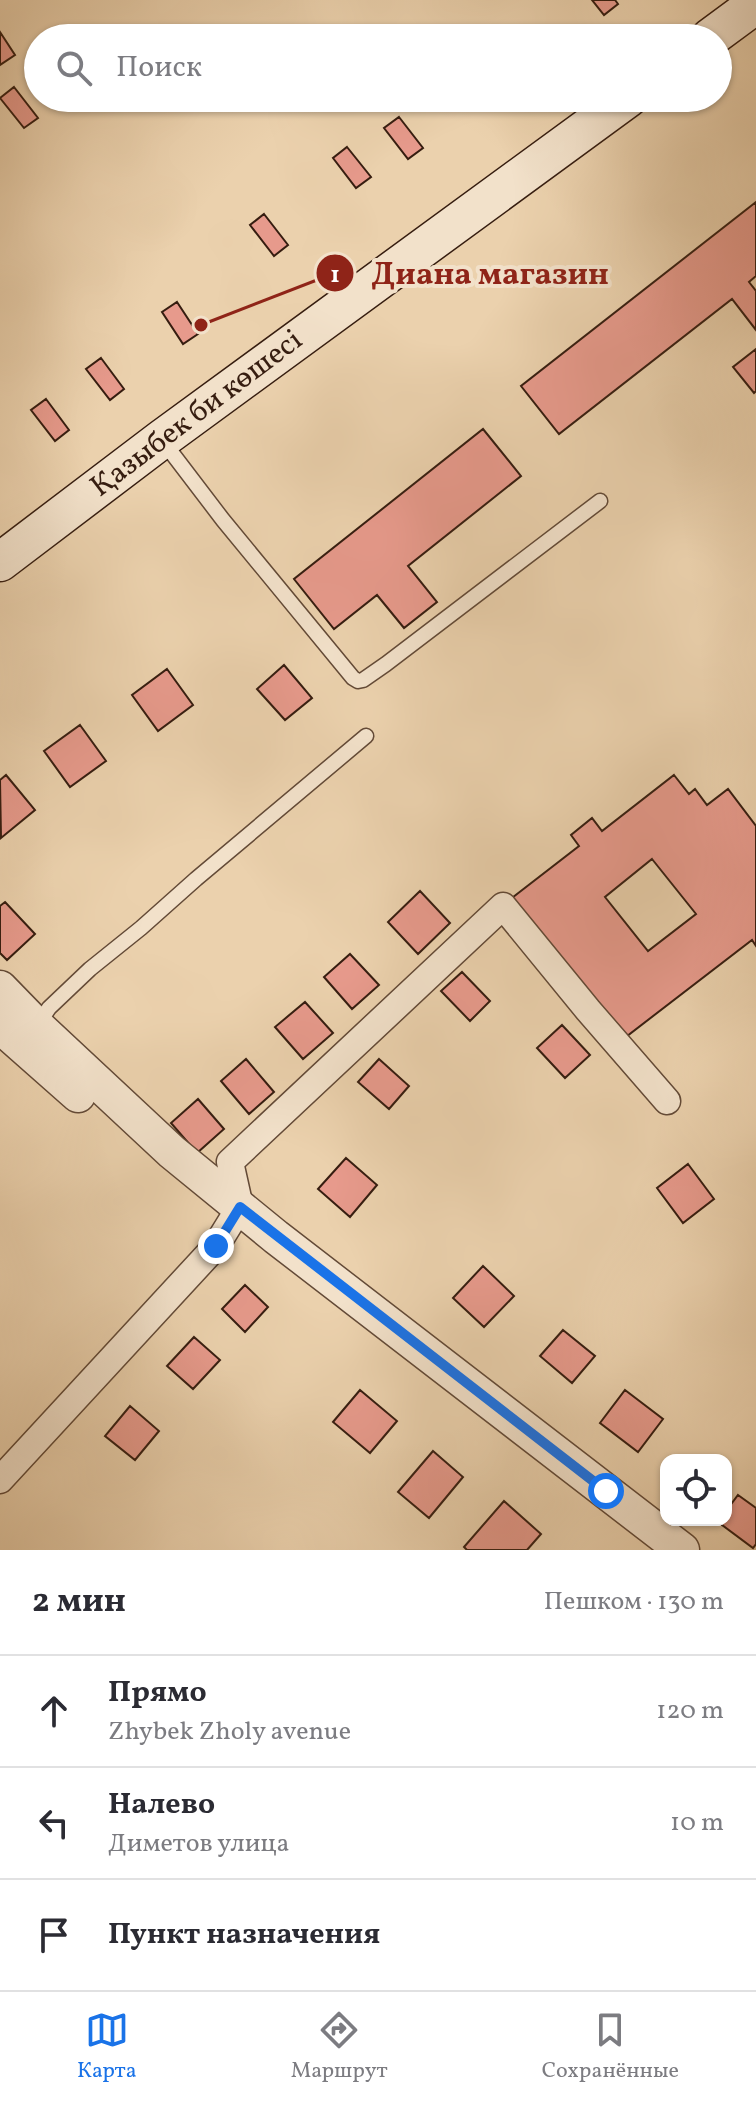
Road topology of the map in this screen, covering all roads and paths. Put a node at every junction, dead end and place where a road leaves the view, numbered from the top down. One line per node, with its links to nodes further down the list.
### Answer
1 (756, 4): 2 (main road)
2 (729, 24)
3 (609, 112): 4 (main road, Қазыбек би көшесі)
4 (162, 439): 5 (lane); 6 (main road, Қазыбек би көшесі)
5 (600, 501)
6 (0, 562)
7 (366, 736): 10 (lane)
8 (0, 988): 10 (street)
9 (0, 1026): 12 (street)
10 (37, 1026): 12 (street)
11 (667, 1101): 12 (street)
12 (233, 1217): 13 (street); 14 (street); 15 (street)
13 (0, 1480)
14 (645, 1550)
15 (682, 1550)

